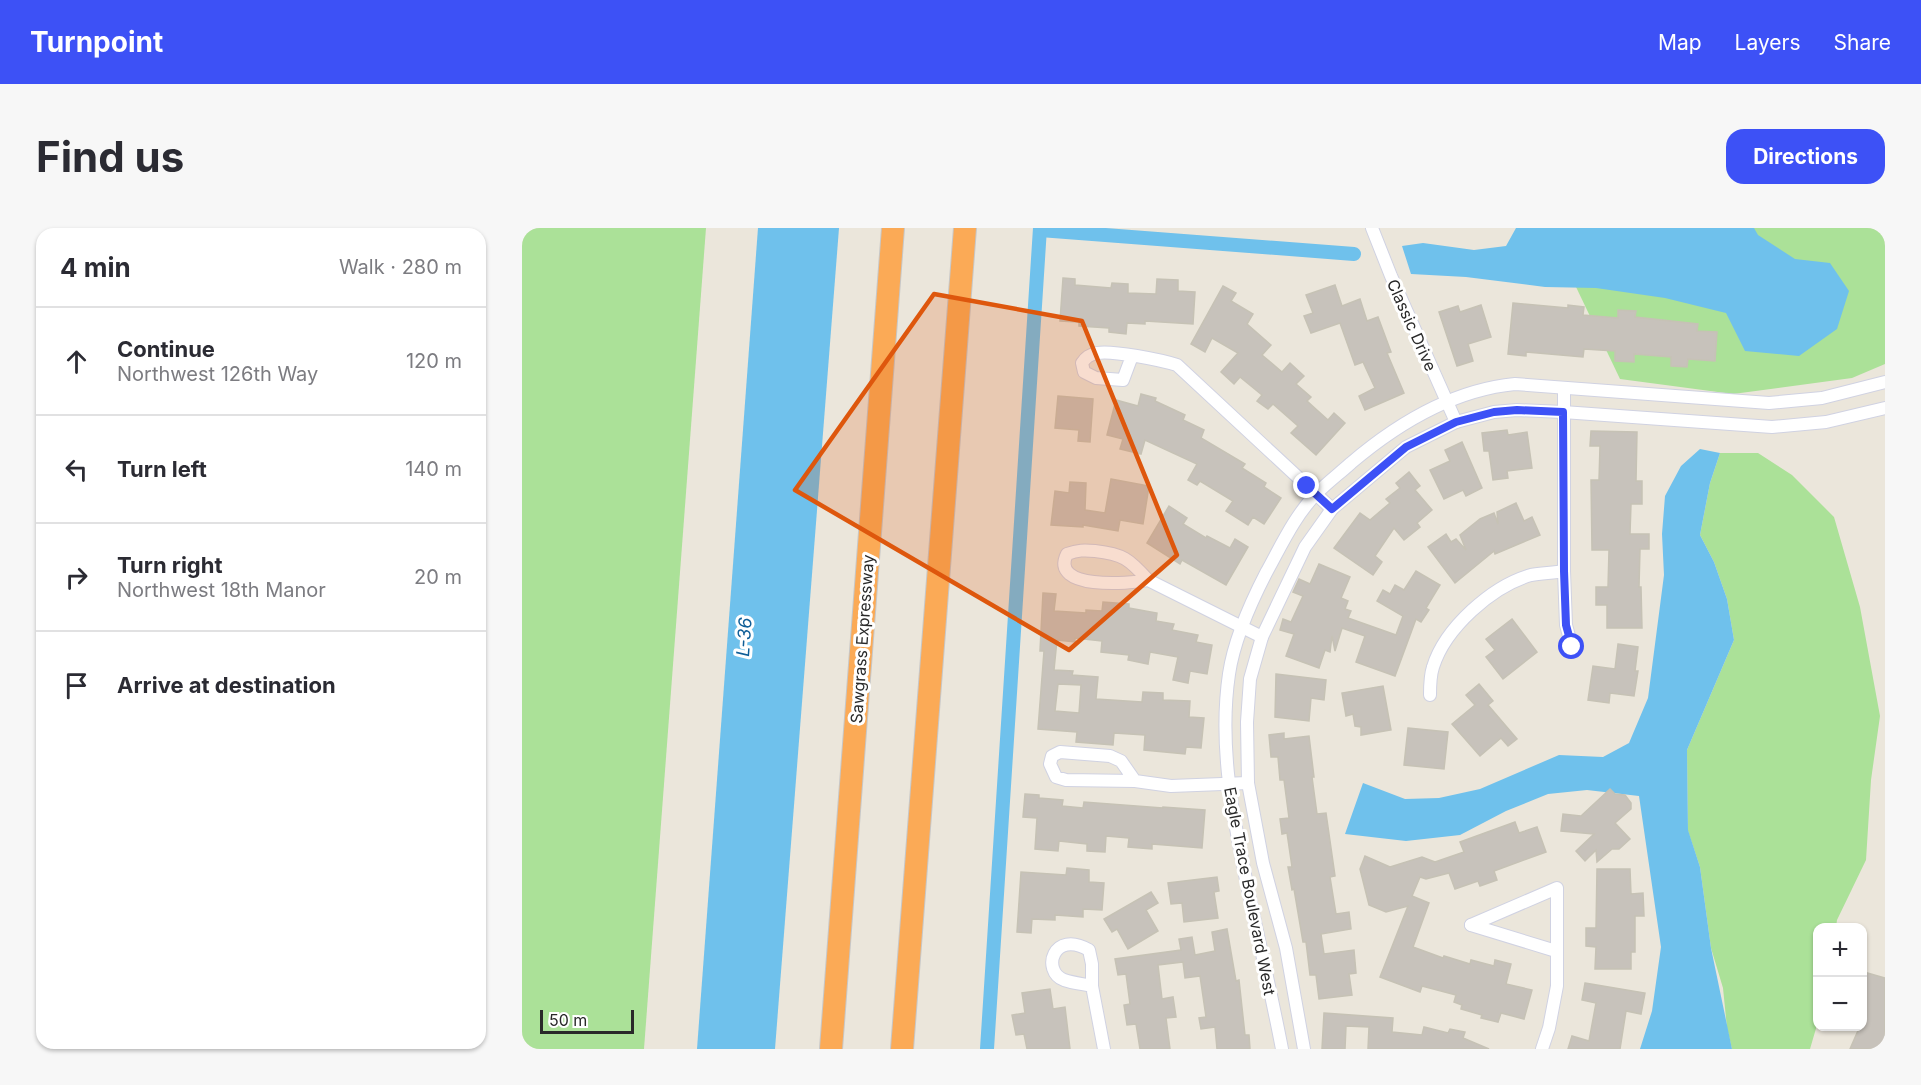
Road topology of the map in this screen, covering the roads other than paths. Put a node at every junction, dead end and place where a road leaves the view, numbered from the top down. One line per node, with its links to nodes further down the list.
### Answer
1 (893, 228): 24 (highway, Sawgrass Expressway)
2 (965, 228): 25 (highway)
3 (1372, 228): 7 (street, Classic Drive)
4 (1132, 356): 11 (street)
5 (1885, 382): 6 (street, Eagle Trace Boulevard West)
6 (1564, 388): 7 (street, Eagle Trace Boulevard West); 9 (street)
7 (1446, 402): 10 (street, Classic Drive); 11 (street, Eagle Trace Boulevard West)
8 (1885, 408): 9 (street, Eagle Trace Boulevard West)
9 (1563, 412): 10 (street, Eagle Trace Boulevard West); 13 (street)
10 (1456, 422): 12 (street, Eagle Trace Boulevard West)
11 (1316, 494): 12 (street); 15 (street, Eagle Trace Boulevard West)
12 (1332, 509): 16 (street, Eagle Trace Boulevard West)
13 (1564, 571): 17 (street); 18 (street)
14 (1148, 579): 14 (street); 15 (street)
15 (1242, 627): 16 (street); 21 (street, Eagle Trace Boulevard West)
16 (1262, 637): 20 (street, Eagle Trace Boulevard West)
17 (1572, 647)
18 (1430, 695)
19 (1135, 781): 19 (street); 21 (street)
20 (1248, 783): 21 (street); 28 (street, Eagle Trace Boulevard West)
21 (1228, 784): 27 (street, Eagle Trace Boulevard West)
22 (1556, 951): 22 (street); 29 (street)
23 (1092, 986): 26 (street)
24 (831, 1049)
25 (902, 1049)
26 (1104, 1049)
27 (1282, 1049)
28 (1304, 1049)
29 (1542, 1049)

